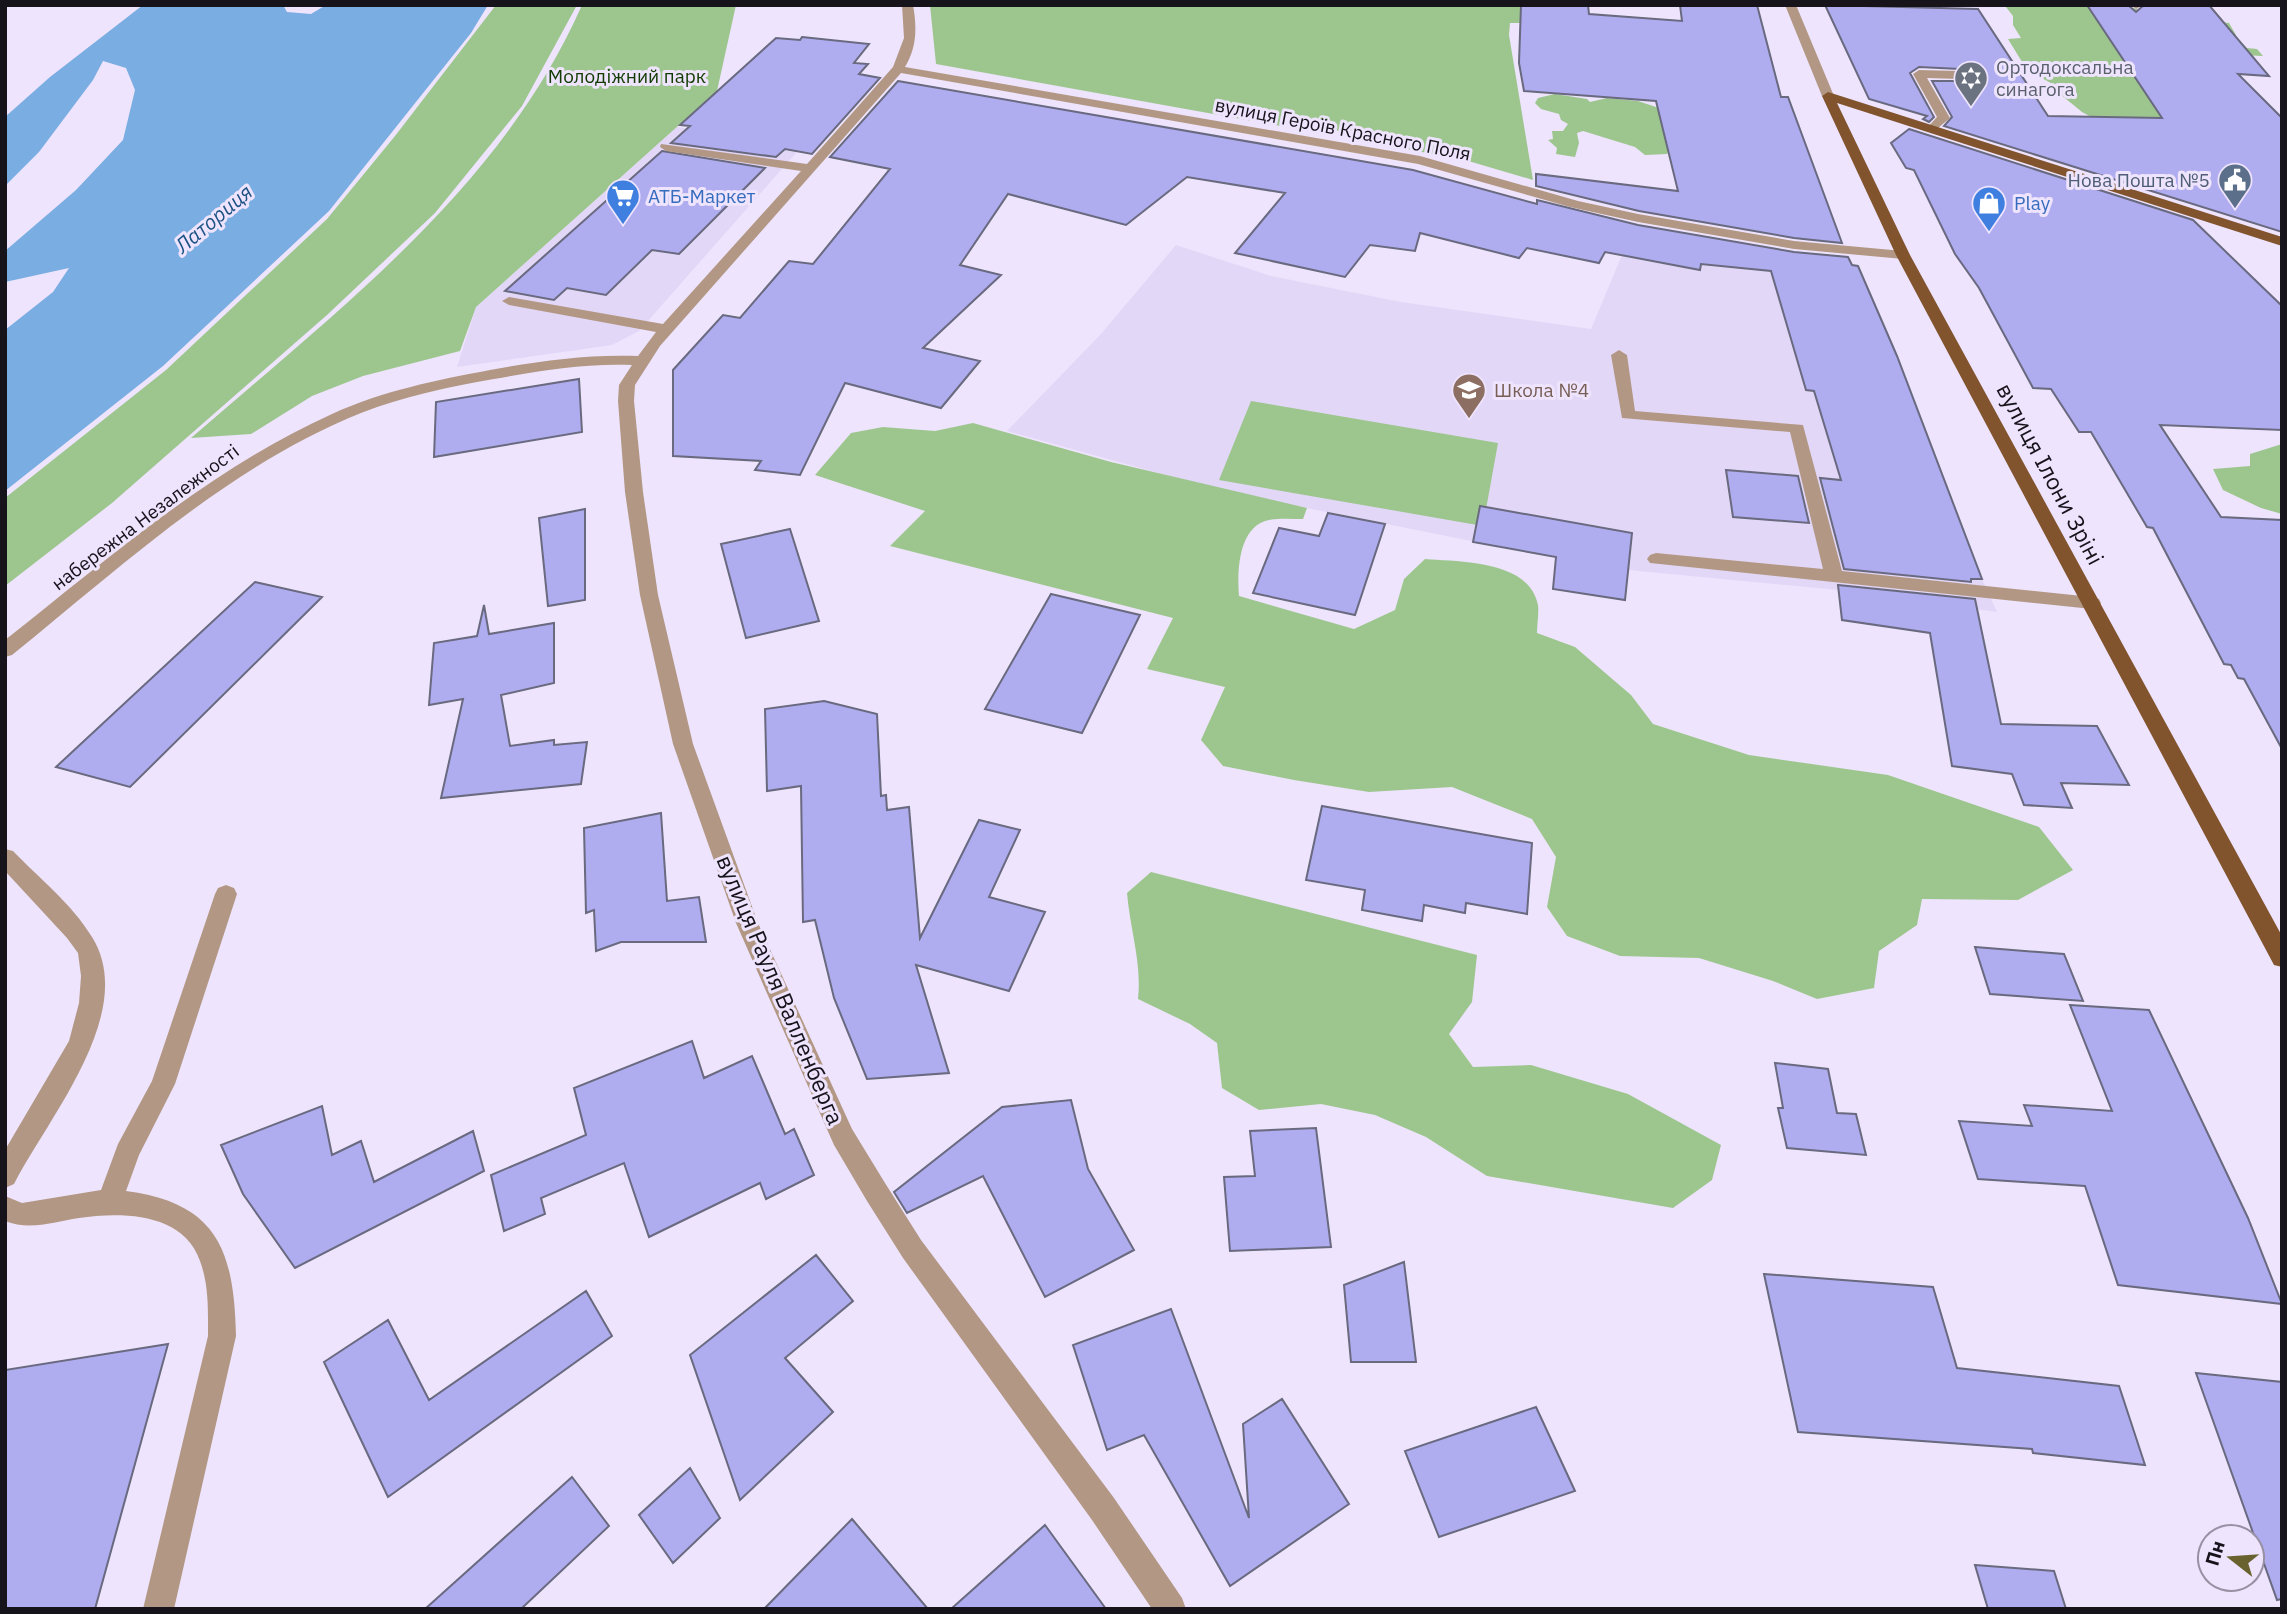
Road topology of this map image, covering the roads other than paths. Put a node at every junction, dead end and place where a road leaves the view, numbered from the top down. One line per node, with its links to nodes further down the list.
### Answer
1 (907, 5): 3 (street, вулиця Рауля Валленберга)
2 (1790, 5): 5 (street, вулиця Ілони Зріні)
3 (898, 69): 8 (street, вулиця Рауля Валленберга); 10 (street, вулиця Героїв Красного Поля)
4 (1959, 75): 6 (street)
5 (1828, 96): 6 (main road); 10 (main road, вулиця Ілони Зріні)
6 (1932, 129): 9 (main road)
7 (666, 147): 8 (street)
8 (810, 168): 12 (street, вулиця Рауля Валленберга)
9 (2282, 242)
10 (1903, 255): 17 (main road, вулиця Ілони Зріні)
11 (509, 302): 12 (street)
12 (666, 329): 14 (street, вулиця Рауля Валленберга)
13 (1619, 355): 16 (street)
14 (643, 361): 18 (street, набережна Незалежності); 26 (street, вулиця Рауля Валленберга)
15 (1656, 559): 16 (street)
16 (1834, 576): 17 (street)
17 (2092, 603): 21 (main road, вулиця Ілони Зріні)
18 (5, 650)
19 (5, 857): 22 (street)
20 (226, 894): 23 (street)
21 (2282, 958)
22 (5, 1176)
23 (110, 1201): 24 (street); 25 (street)
24 (13, 1211)
25 (158, 1609)
26 (1171, 1609)

